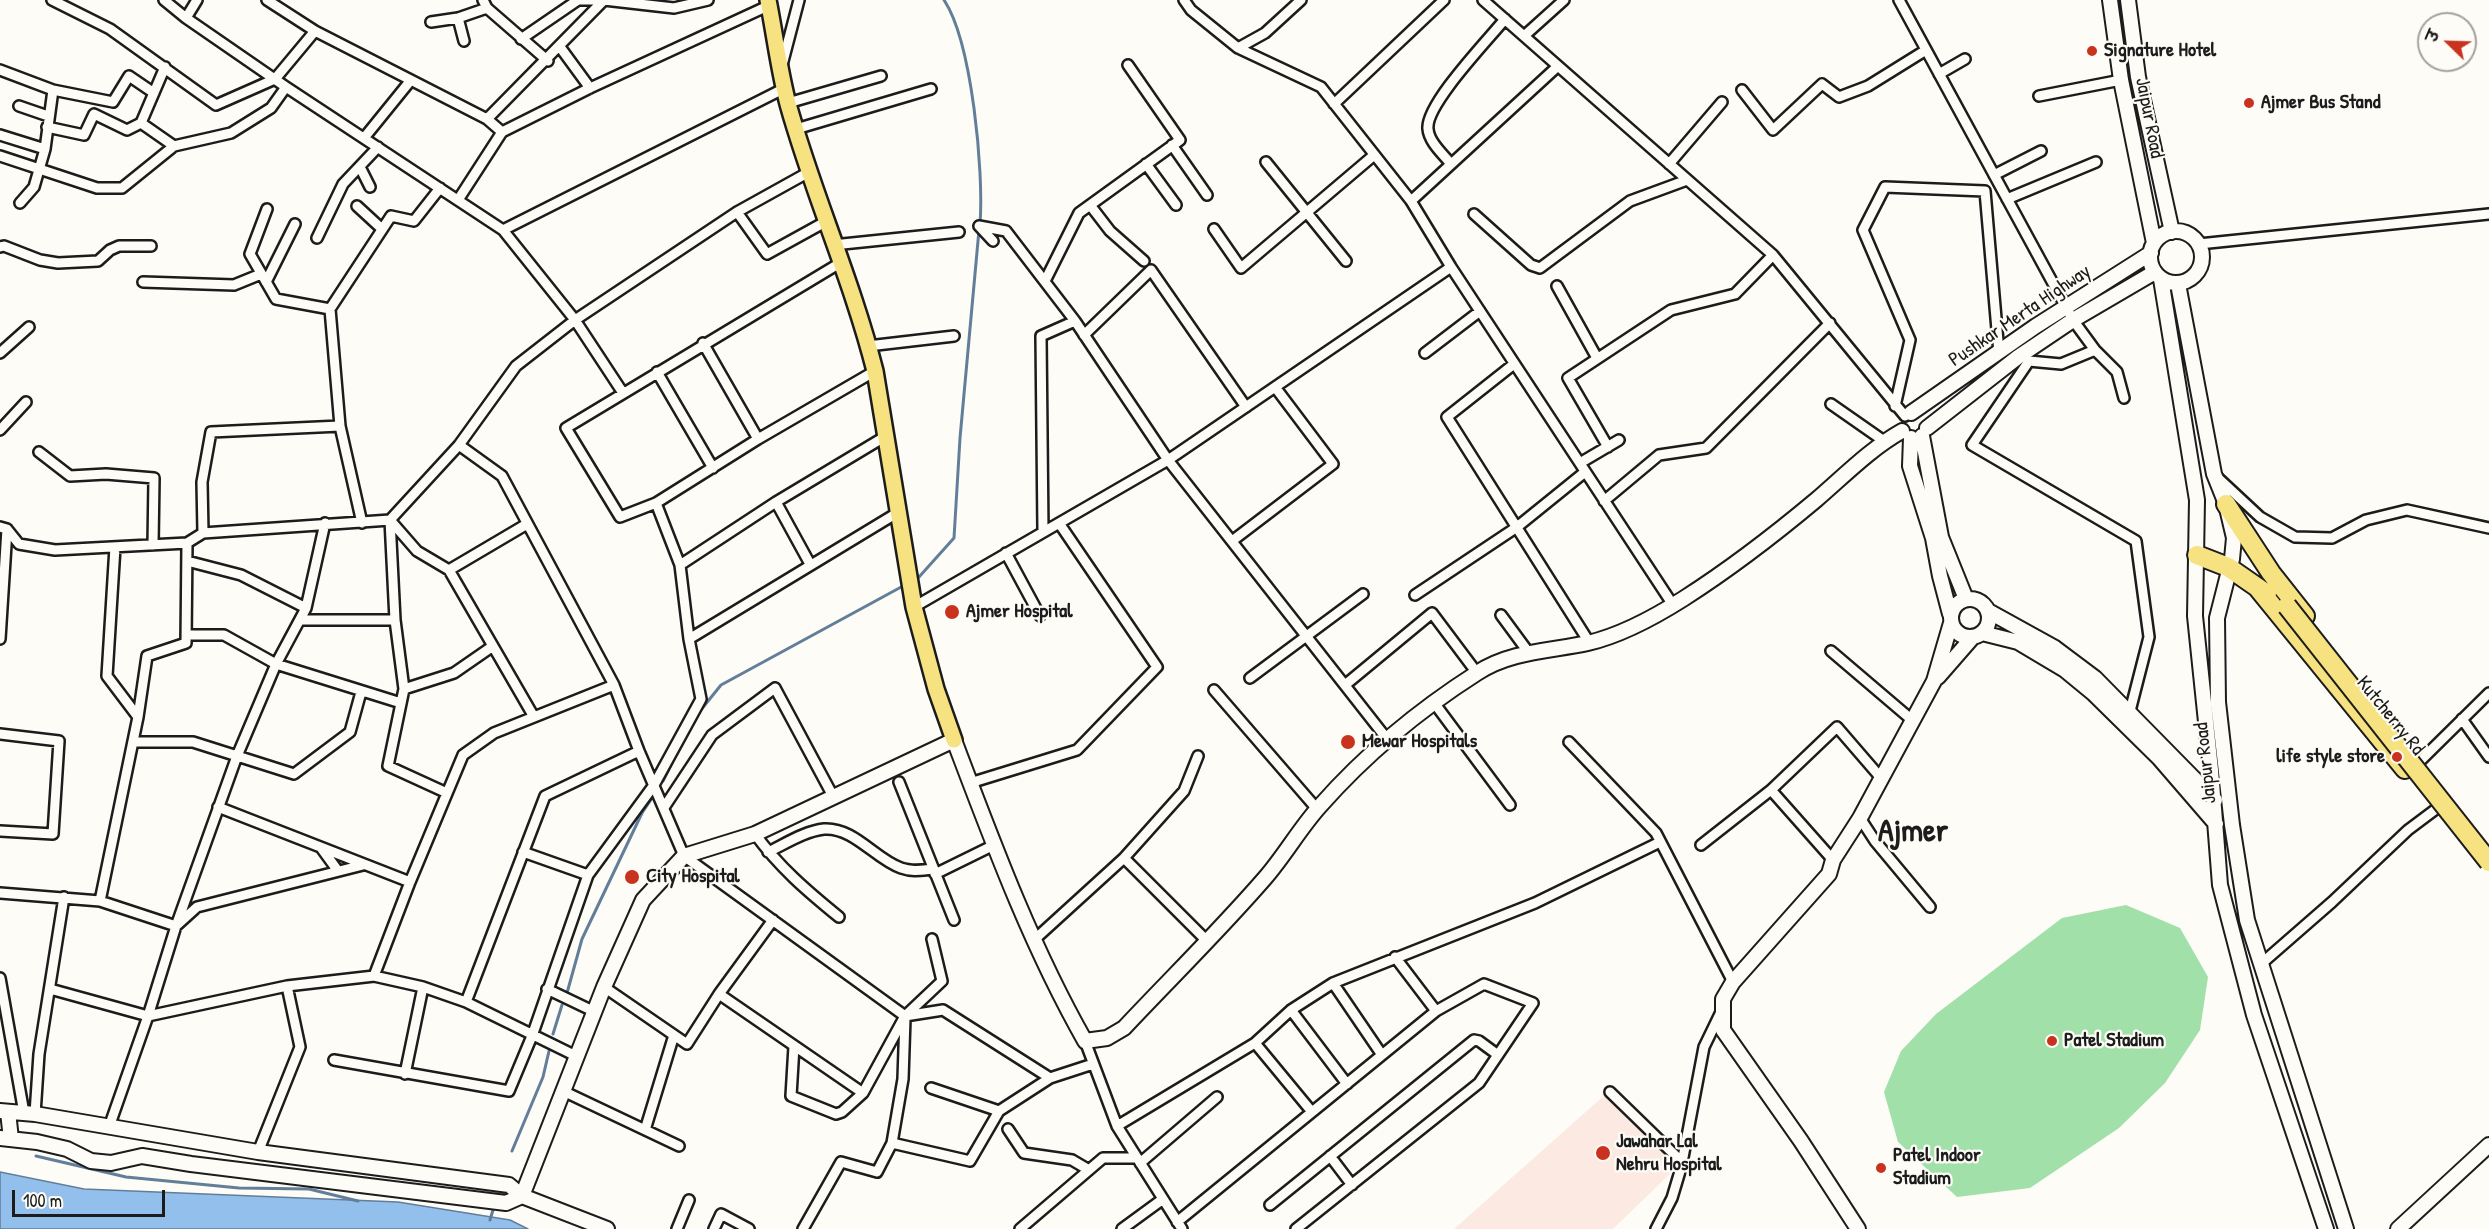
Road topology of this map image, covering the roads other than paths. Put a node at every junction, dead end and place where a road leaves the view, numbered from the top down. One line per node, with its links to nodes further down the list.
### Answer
1 (52, 0): 36 (street)
2 (164, 0): 21 (street)
3 (197, 0): 21 (street)
4 (267, 0): 25 (street)
5 (578, 0): 6 (street); 27 (street)
6 (604, 0): 17 (street); 29 (street)
7 (708, 0): 18 (street)
8 (799, 0): 38 (street)
9 (1184, 0): 30 (street)
10 (1301, 0): 30 (street)
11 (1444, 0): 53 (street)
12 (1483, 0): 23 (street)
13 (1564, 0): 26 (street)
14 (1899, 0): 31 (street)
15 (2110, 0): 43 (street, Jaipur Road)
16 (2128, 0): 101 (street, Jaipur Road)
17 (616, 1): 18 (street)
18 (691, 2)
19 (769, 3): 38 (main road); 45 (street)
20 (485, 4): 22 (street); 27 (street)
21 (186, 18): 41 (street)
22 (458, 18): 24 (street); 28 (street)
23 (1505, 20): 26 (street); 73 (street)
24 (431, 22)
25 (315, 31): 41 (street); 42 (street)
26 (1524, 36): 35 (street)
27 (521, 39): 33 (street)
28 (464, 41)
29 (560, 48): 33 (street); 45 (street)
30 (1238, 48): 53 (street)
31 (1926, 50): 39 (street); 48 (street)
32 (1965, 59): 39 (street)
33 (548, 61): 56 (street)
34 (1128, 65): 63 (street)
35 (1558, 66): 73 (street); 74 (street)
36 (165, 67): 41 (street); 49 (street)
37 (0, 70): 47 (street)
38 (781, 70): 50 (main road)
39 (1939, 74): 78 (street)
40 (880, 76): 50 (street)
41 (275, 79): 44 (street)
42 (411, 80): 56 (street); 62 (street)
43 (2121, 80): 51 (street); 108 (street, Jaipur Road)
44 (286, 87): 62 (street); 64 (street)
45 (590, 87): 60 (street)
46 (931, 89): 59 (street)
47 (52, 90): 49 (street); 55 (street)
48 (1742, 90)
49 (154, 93): 57 (street)
50 (786, 95): 59 (main road); 99 (street)
51 (2039, 96)
52 (1722, 102): 74 (street)
53 (1334, 104): 69 (street)
54 (19, 106): 55 (street)
55 (48, 116): 58 (street)
56 (487, 119): 60 (street)
57 (141, 123): 58 (street); 64 (street)
58 (47, 127): 66 (street)
59 (796, 129): 77 (main road)
60 (502, 132): 84 (street)
61 (0, 135): 66 (street)
62 (364, 138): 65 (street)
63 (1172, 145): 72 (street); 82 (street)
64 (174, 146): 76 (street)
65 (378, 147): 75 (street); 81 (street)
66 (45, 149): 76 (street)
67 (2042, 151): 78 (street)
68 (0, 156): 76 (street)
69 (1374, 156): 85 (street); 92 (street)
70 (1266, 162): 92 (street)
71 (2096, 162): 83 (street)
72 (1146, 164): 87 (street); 88 (street)
73 (1451, 164): 85 (street)
74 (1669, 164): 79 (street)
75 (360, 167): 80 (street); 102 (street)
76 (39, 168): 86 (street)
77 (809, 172): 91 (street); 95 (main road)
78 (1994, 175): 83 (street)
79 (1687, 180): 93 (street); 109 (street)
80 (370, 187)
81 (440, 188): 84 (street); 97 (street)
82 (1207, 195)
83 (2007, 199): 120 (street)
84 (458, 200): 99 (street)
85 (1411, 201): 113 (street)
86 (20, 203)
87 (1090, 205): 110 (street); 116 (street)
88 (1176, 205)
89 (357, 206): 97 (street)
90 (267, 209): 115 (street)
91 (737, 212): 95 (street); 123 (street)
92 (1306, 212): 98 (street); 111 (street)
93 (1474, 214)
94 (2489, 214): 104 (street)
95 (825, 222): 105 (main road)
96 (295, 224): 115 (street)
97 (382, 229): 121 (street)
98 (1214, 229)
99 (503, 230): 123 (street)
100 (959, 232): 105 (street)
101 (2172, 232): 104 (street); 108 (street)
102 (317, 238)
103 (993, 241): 116 (street)
104 (2199, 244): 118 (street)
105 (833, 245): 112 (main road)
106 (151, 246): 107 (street)
107 (0, 247)
108 (2152, 248): 114 (street); 120 (street, Pushkar Merta Highway)
109 (1773, 255): 126 (street); 136 (street)
110 (1144, 261)
111 (1346, 261)
112 (840, 263): 130 (street); 131 (main road)
113 (1451, 267): 122 (street); 140 (street)
114 (2158, 275): 118 (street); 124 (street, Pushkar Merta Highway); 186 (street, Jaipur Road)
115 (263, 278): 117 (street); 121 (street)
116 (1045, 281): 125 (street)
117 (143, 282)
118 (2178, 284): 161 (street, Jaipur Road)
119 (1557, 286): 136 (street)
120 (2066, 308): 124 (street); 135 (street, Pushkar Merta Highway)
121 (330, 309): 147 (street)
122 (1480, 311): 134 (street); 137 (street)
123 (575, 320): 141 (street); 154 (street)
124 (2073, 320): 132 (street); 149 (street, Pushkar Merta Highway)
125 (1075, 321): 128 (street); 177 (street)
126 (1830, 323): 146 (street); 162 (street)
127 (29, 327): 133 (street)
128 (1084, 335): 145 (street); 157 (street)
129 (954, 336): 131 (street)
130 (703, 343): 139 (street); 151 (street)
131 (868, 346): 138 (main road)
132 (2095, 350): 142 (street); 231 (street)
133 (0, 353)
134 (1425, 353)
135 (1999, 353): 146 (street, Pushkar Merta Highway); 146 (street)
136 (1597, 358): 155 (street)
137 (1514, 364): 158 (street); 174 (street)
138 (874, 371): 150 (main road); 151 (street)
139 (657, 372): 141 (street); 159 (street)
140 (1275, 387): 145 (street); 179 (street)
141 (623, 393): 167 (street)
142 (2124, 399)
143 (26, 402): 148 (street)
144 (1831, 404): 153 (street)
145 (1246, 407): 157 (street)
146 (1904, 412): 149 (street); 149 (street)
147 (340, 426): 170 (street); 178 (street)
148 (0, 430)
149 (1913, 434): 153 (street, Pushkar Merta Highway); 160 (street, Pushkar Merta Highway); 196 (street); 204 (street)
150 (886, 436): 163 (street); 166 (main road)
151 (758, 439): 159 (street)
152 (1619, 440): 155 (street)
153 (1884, 441): 160 (street, Pushkar Merta Highway)
154 (459, 445): 168 (street); 171 (street)
155 (1608, 447): 158 (street)
156 (39, 452): 182 (street)
157 (1168, 460): 172 (street); 179 (street)
158 (1582, 467): 162 (street); 174 (street)
159 (713, 468): 164 (street)
160 (1851, 470): 198 (street)
161 (2214, 474): 165 (street, Jaipur Road); 176 (street)
162 (1604, 501): 198 (street)
163 (776, 502): 188 (street); 189 (street)
164 (656, 503): 167 (street); 189 (street)
165 (2226, 504): 190 (street, Jaipur Road); 192 (highway)
166 (897, 513): 188 (street); 197 (main road)
167 (620, 517): 173 (street)
168 (390, 520): 170 (street); 191 (street); 206 (street)
169 (325, 523): 170 (street); 178 (street); 200 (street)
170 (362, 523)
171 (526, 524): 191 (street); 221 (street)
172 (1059, 524): 177 (street); 246 (street)
173 (617, 527)
174 (1517, 527): 195 (street); 212 (street)
175 (4, 528): 181 (street); 184 (street)
176 (2489, 528)
177 (1043, 532): 185 (street)
178 (203, 533): 180 (street)
179 (1232, 541): 209 (street)
180 (187, 543): 182 (street); 187 (street)
181 (19, 544): 183 (street); 184 (street)
182 (153, 545): 183 (street)
183 (115, 547): 229 (street)
184 (6, 548): 210 (street)
185 (1006, 554): 197 (street); 203 (street)
186 (2197, 555): 190 (highway); 251 (street, Jaipur Road)
187 (187, 561): 200 (street); 207 (street)
188 (810, 564): 211 (street)
189 (680, 565): 211 (street)
190 (2228, 567): 193 (highway); 257 (street, Jaipur Road)
191 (449, 570): 213 (street)
192 (2271, 573): 199 (highway); 243 (highway)
193 (2257, 587): 199 (highway); 243 (highway, Kutcherry Rd)
194 (1363, 594): 209 (street)
195 (1415, 595)
196 (1966, 599): 201 (street); 204 (street)
197 (913, 602): 236 (main road)
198 (1673, 605): 212 (street)
199 (2287, 606): 273 (highway, bridge)
200 (306, 608): 205 (street)
201 (1988, 611): 208 (street); 217 (street)
202 (1501, 615): 215 (street)
203 (1040, 616)
204 (1951, 618): 208 (street); 220 (street)
205 (301, 620): 206 (street); 216 (street)
206 (395, 620): 223 (street)
207 (186, 635): 216 (street); 229 (street)
208 (1977, 635): 217 (street); 220 (street)
209 (1307, 636): 219 (street); 222 (street)
210 (0, 637)
211 (690, 639): 247 (street)
212 (1589, 642): 215 (street)
213 (493, 646): 223 (street); 230 (street)
214 (1832, 651): 233 (street)
215 (1529, 653): 218 (street)
216 (276, 664): 225 (street); 240 (street)
217 (2068, 665): 231 (street)
218 (1477, 673): 222 (street); 228 (street)
219 (1251, 678)
220 (1934, 681): 233 (street)
221 (614, 685): 230 (street); 239 (street)
222 (1345, 685): 235 (street)
223 (404, 689): 227 (street)
224 (1214, 690): 256 (street)
225 (361, 692): 227 (street); 240 (street)
226 (2489, 693): 232 (street)
227 (401, 703): 249 (street)
228 (1435, 704): 235 (street); 253 (street)
229 (138, 717): 237 (street)
230 (534, 717): 249 (street)
231 (2127, 719): 251 (street); 259 (street)
232 (2462, 719): 242 (street); 243 (street)
233 (1912, 720): 244 (street)
234 (0, 734): 260 (street)
235 (1387, 739): 256 (street)
236 (954, 740): 246 (street); 250 (street)
237 (134, 742): 240 (street); 282 (street)
238 (1569, 742): 262 (street)
239 (639, 752): 247 (street); 268 (street)
240 (237, 756): 254 (street)
241 (1198, 756): 271 (street)
242 (2489, 756)
243 (2414, 767): 252 (highway, Kutcherry Rd)
244 (1881, 778): 248 (street); 258 (street)
245 (899, 783): 276 (street)
246 (970, 783): 264 (street)
247 (654, 785): 255 (street); 278 (street)
248 (1772, 790): 265 (street); 272 (street)
249 (447, 793): 279 (street)
250 (834, 798): 255 (street); 261 (street)
251 (2214, 799): 257 (street); 259 (street, Jaipur Road)
252 (2443, 803): 267 (highway); 277 (highway, Kutcherry Rd); 292 (street)
253 (1510, 805)
254 (218, 807): 266 (street); 287 (street)
255 (665, 807): 270 (street)
256 (1317, 808): 290 (street)
257 (2231, 812): 263 (street, Jaipur Road)
258 (1860, 818): 272 (street); 283 (street)
259 (2215, 822): 263 (street); 305 (street, Jaipur Road)
260 (0, 831)
261 (755, 834): 269 (street); 270 (street)
262 (1660, 842): 291 (street); 295 (street)
263 (2235, 842): 292 (street, Jaipur Road)
264 (994, 845): 276 (street); 289 (street)
265 (1701, 845)
266 (321, 848): 274 (street); 275 (street)
267 (2489, 848)
268 (523, 852): 278 (street); 304 (street)
269 (768, 852): 276 (street); 284 (street)
270 (684, 856): 285 (street); 299 (street)
271 (1124, 858): 289 (street); 290 (street)
272 (1833, 860): 295 (street)
273 (2489, 862)
274 (363, 865): 275 (street); 279 (street)
275 (338, 871): 287 (street)
276 (934, 871): 286 (street)
277 (2489, 873)
278 (588, 875): 301 (street)
279 (410, 882): 293 (street)
280 (0, 893): 281 (street)
281 (64, 897): 282 (street); 300 (street)
282 (100, 901): 287 (street)
283 (1930, 908)
284 (838, 917)
285 (773, 920): 302 (street); 311 (street)
286 (954, 920)
287 (176, 926): 310 (street)
288 (932, 939): 311 (street)
289 (1034, 940): 314 (street)
290 (1208, 942): 314 (street)
291 (1395, 957): 296 (street); 307 (street)
292 (2261, 964): 303 (street, Jaipur Road)
293 (375, 976): 297 (street); 298 (street)
294 (0, 978): 335 (street)
295 (1733, 982): 309 (street)
296 (1333, 984): 306 (street); 319 (street)
297 (287, 986): 310 (street); 344 (street)
298 (423, 987): 304 (street); 324 (street)
299 (604, 987): 308 (street); 312 (street)
300 (50, 989): 310 (street); 335 (street)
301 (547, 989): 308 (street); 313 (street)
302 (719, 994): 316 (street); 317 (street)
303 (2271, 995): 305 (street); 347 (street, Jaipur Road)
304 (466, 1002): 313 (street)
305 (2251, 1004): 349 (street, Jaipur Road)
306 (1291, 1010): 315 (street); 326 (street)
307 (1436, 1011): 319 (street); 320 (street)
308 (595, 1012): 321 (street)
309 (1722, 1012): 348 (street); 359 (street)
310 (148, 1016): 337 (street)
311 (905, 1016): 325 (street); 330 (street); 341 (street)
312 (674, 1035): 316 (street); 318 (street)
313 (532, 1036): 321 (street); 324 (street)
314 (1085, 1041): 323 (street)
315 (1255, 1042): 334 (street); 336 (street)
316 (687, 1044): 318 (street)
317 (794, 1046): 330 (street); 330 (street)
318 (670, 1048): 339 (street)
319 (1382, 1055): 326 (street)
320 (1498, 1055): 345 (street); 352 (street)
321 (576, 1056): 328 (street)
322 (334, 1060): 324 (street)
323 (1093, 1064): 325 (street); 336 (street)
324 (405, 1074)
325 (1050, 1078): 333 (street)
326 (1347, 1084): 334 (street)
327 (931, 1088): 333 (street)
328 (563, 1091): 339 (street); 353 (street)
329 (1610, 1092): 348 (street)
330 (863, 1093)
331 (1217, 1097): 346 (street)
332 (4, 1111): 335 (street); 340 (street)
333 (999, 1111): 341 (street)
334 (1312, 1112): 358 (street)
335 (29, 1114): 337 (street)
336 (1117, 1126): 346 (street)
337 (109, 1127): 344 (street)
338 (1008, 1129): 350 (street)
339 (645, 1130): 343 (street)
340 (5, 1139): 355 (street)
341 (892, 1143): 365 (street)
342 (2489, 1145): 360 (street)
343 (679, 1146)
344 (258, 1152): 351 (street)
345 (1330, 1156): 352 (street); 357 (street)
346 (1138, 1160): 350 (street); 354 (street)
347 (2324, 1160): 349 (street); 371 (street, Jaipur Road)
348 (1682, 1162): 369 (street)
349 (2305, 1168): 370 (street, Jaipur Road)
350 (1089, 1170): 366 (street)
351 (490, 1182): 353 (street); 355 (street)
352 (1352, 1185): 368 (street)
353 (522, 1196): 355 (street); 361 (street)
354 (1162, 1198): 358 (street); 367 (street)
355 (485, 1200)
356 (689, 1200): 362 (street)
357 (1270, 1205)
358 (1180, 1226)
359 (1855, 1227)
360 (2397, 1228)
361 (607, 1229)
362 (677, 1229)
363 (714, 1229): 364 (street)
364 (749, 1229)
365 (803, 1229)
366 (1020, 1229)
367 (1122, 1229)
368 (1296, 1229)
369 (1656, 1229)
370 (2326, 1229)
371 (2346, 1229)

